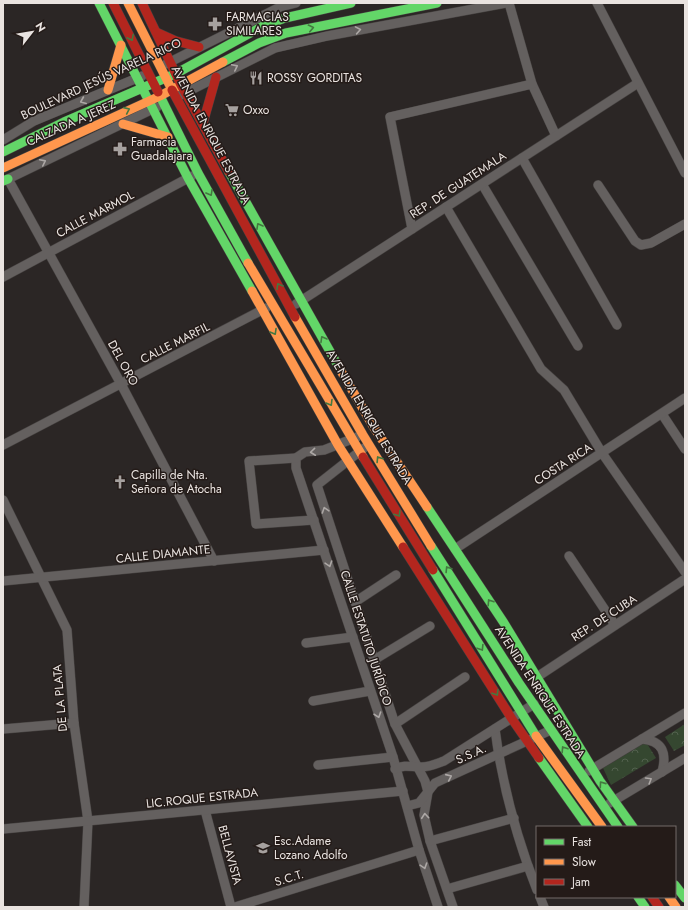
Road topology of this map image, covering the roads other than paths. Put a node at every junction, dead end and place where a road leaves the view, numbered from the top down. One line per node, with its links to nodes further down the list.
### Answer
1 (99, 3): 14 (main road)
2 (113, 3): 18 (main road, AVENIDA ENRIQUE ESTRADA, one-way to 18)
3 (128, 3): 17 (main road, AVENIDA ENRIQUE ESTRADA)
4 (142, 3): 12 (main road)
5 (296, 3): 15 (street, BOULEVARD JESÚS VARELA RICO)
6 (351, 3): 10 (main road, BOULEVARD JESÚS VARELA RICO)
7 (437, 3): 11 (main road)
8 (508, 3): 13 (street, one-way to 8); 25 (street)
9 (597, 3): 24 (street)
10 (332, 5): 19 (main road, BOULEVARD JESÚS VARELA RICO)
11 (340, 22): 13 (main road); 27 (main road, one-way to 11)
12 (156, 32): 15 (main road); 16 (main road)
13 (327, 36): 21 (street, one-way to 13)
14 (121, 45): 22 (main road); 28 (main road)
15 (199, 47): 16 (street, BOULEVARD JESÚS VARELA RICO)
16 (171, 62): 17 (street, BOULEVARD JESÚS VARELA RICO); 19 (main road)
17 (160, 66): 18 (street, BOULEVARD JESÚS VARELA RICO); 20 (main road, AVENIDA ENRIQUE ESTRADA)
18 (149, 72): 22 (street, BOULEVARD JESÚS VARELA RICO); 23 (main road, AVENIDA ENRIQUE ESTRADA)
19 (176, 73): 20 (main road, BOULEVARD JESÚS VARELA RICO); 27 (main road)
20 (166, 77): 23 (main road, BOULEVARD JESÚS VARELA RICO); 29 (main road, AVENIDA ENRIQUE ESTRADA)
21 (216, 77): 27 (street); 32 (main road)
22 (137, 78): 26 (main road); 28 (street, BOULEVARD JESÚS VARELA RICO)
23 (154, 82): 26 (main road, BOULEVARD JESÚS VARELA RICO); 30 (main road, AVENIDA ENRIQUE ESTRADA)
24 (638, 83): 34 (street, REP. DE GUATEMALA); 41 (street)
25 (532, 84): 34 (street); 50 (street)
26 (142, 87): 31 (main road); 37 (main road, CALZADA A JEREZ)
27 (184, 88): 29 (main road); 32 (main road)
28 (108, 90): 36 (street, BOULEVARD JESÚS VARELA RICO, one-way to 36)
29 (174, 94): 30 (main road); 49 (main road, AVENIDA ENRIQUE ESTRADA)
30 (162, 100): 31 (main road); 40 (main road, AVENIDA ENRIQUE ESTRADA)
31 (151, 105): 33 (street); 35 (main road); 39 (main road, CALZADA A JEREZ, one-way to 31)
32 (203, 123): 44 (main road)
33 (123, 124): 35 (main road); 43 (street, one-way to 33)
34 (556, 136): 38 (street, REP. DE GUATEMALA)
35 (168, 137): 42 (main road)
36 (3, 140)
37 (3, 152)
38 (522, 158): 45 (street, REP. DE GUATEMALA); 57 (street)
39 (3, 168)
40 (198, 173): 42 (street, CALLE MARMOL); 54 (main road, AVENIDA ENRIQUE ESTRADA, one-way to 54)
41 (685, 173)
42 (188, 178): 51 (street, CALLE MARMOL); 56 (main road)
43 (5, 180): 51 (street, DEL ORO)
44 (234, 180): 49 (main road); 53 (main road, one-way to 44)
45 (482, 184): 47 (street, REP. DE GUATEMALA); 58 (street)
46 (598, 185): 48 (street)
47 (446, 207): 50 (street, REP. DE GUATEMALA); 73 (street)
48 (685, 224)
49 (246, 225): 55 (main road, AVENIDA ENRIQUE ESTRADA, one-way to 49)
50 (412, 229): 53 (street, REP. DE GUATEMALA)
51 (48, 253): 52 (street, CALLE MARMOL); 60 (street, DEL ORO)
52 (3, 277)
53 (301, 301): 55 (street, REP. DE GUATEMALA); 64 (main road, one-way to 53)
54 (272, 305): 56 (street, CALLE MARFIL); 59 (main road, AVENIDA ENRIQUE ESTRADA)
55 (291, 307): 65 (main road, AVENIDA ENRIQUE ESTRADA)
56 (262, 311): 60 (street, CALLE MARFIL); 61 (main road, one-way to 61)
57 (617, 325)
58 (578, 346)
59 (318, 383): 61 (main road); 67 (main road, AVENIDA ENRIQUE ESTRADA, one-way to 67)
60 (121, 384): 70 (street, CALLE MARFIL); 83 (street, DEL ORO)
61 (306, 390): 69 (main road)
62 (685, 398): 63 (street, COSTA RICA)
63 (662, 414): 71 (street); 73 (street, COSTA RICA)
64 (373, 426): 65 (street); 66 (main road)
65 (363, 434): 67 (street); 68 (main road, AVENIDA ENRIQUE ESTRADA)
66 (380, 436): 68 (street); 80 (main road)
67 (352, 439): 69 (street); 72 (main road, AVENIDA ENRIQUE ESTRADA)
68 (370, 444): 72 (street); 99 (main road, AVENIDA ENRIQUE ESTRADA, one-way to 68)
69 (338, 445): 74 (street, one-way to 74); 75 (main road)
70 (3, 446)
71 (685, 449)
72 (360, 452): 75 (street); 100 (main road, AVENIDA ENRIQUE ESTRADA, one-way to 100)
73 (602, 453): 80 (street, COSTA RICA); 84 (street)
74 (296, 458): 77 (street, CALLE ESTATUTO JURÍDICO); 79 (street)
75 (348, 461): 76 (street); 102 (main road, one-way to 102)
76 (317, 485): 77 (street); 89 (street, CALLE ESTATUTO JURÍDICO, one-way to 76)
77 (304, 488): 79 (street, CALLE ESTATUTO JURÍDICO)
78 (3, 500): 86 (street, DE LA PLATA)
79 (314, 520): 81 (street, CALLE ESTATUTO JURÍDICO)
80 (455, 549): 96 (main road, one-way to 80)
81 (324, 550): 83 (street, CALLE DIAMANTE); 92 (street, CALLE ESTATUTO JURÍDICO, one-way to 92)
82 (569, 556): 90 (street)
83 (214, 561): 86 (street, CALLE DIAMANTE)
84 (685, 572)
85 (396, 574): 89 (street)
86 (42, 578): 88 (street, CALLE DIAMANTE); 103 (street, DE LA PLATA)
87 (685, 579): 90 (street, REP. DE CUBA)
88 (3, 581)
89 (355, 602): 94 (street, CALLE ESTATUTO JURÍDICO)
90 (615, 625): 96 (street, REP. DE CUBA)
91 (430, 626): 94 (street)
92 (353, 637): 93 (street); 97 (street, CALLE ESTATUTO JURÍDICO)
93 (306, 643)
94 (374, 660): 104 (street, CALLE ESTATUTO JURÍDICO)
95 (465, 677): 104 (street)
96 (537, 677): 117 (main road)
97 (370, 691): 98 (street); 112 (street, CALLE ESTATUTO JURÍDICO, one-way to 112)
98 (312, 701)
99 (534, 704): 100 (street, S.S.A.); 107 (main road, AVENIDA ENRIQUE ESTRADA)
100 (521, 712): 102 (street, S.S.A.); 108 (main road, AVENIDA ENRIQUE ESTRADA)
101 (685, 713): 109 (street)
102 (512, 718): 106 (street, S.S.A.); 110 (main road)
103 (74, 723): 105 (street); 127 (street, DE LA PLATA)
104 (394, 724): 115 (street, CALLE ESTATUTO JURÍDICO)
105 (3, 729)
106 (495, 729): 111 (street); 115 (street, S.S.A.)
107 (551, 730): 108 (street, S.S.A.); 119 (main road, AVENIDA ENRIQUE ESTRADA, one-way to 107)
108 (536, 736): 110 (street, S.S.A.); 129 (main road, AVENIDA ENRIQUE ESTRADA)
109 (642, 739): 117 (street); 118 (street)
110 (527, 741): 111 (street, S.S.A.); 128 (main road)
111 (498, 755): 121 (street, S.S.A., one-way to 111); 126 (street)
112 (392, 757): 114 (street); 116 (street, CALLE ESTATUTO JURÍDICO)
113 (685, 758): 118 (street)
114 (318, 765)
115 (420, 768): 116 (street, S.S.A.); 121 (street, CALLE ESTATUTO JURÍDICO)
116 (395, 769): 120 (street, CALLE ESTATUTO JURÍDICO)
117 (593, 769): 119 (street); 122 (main road, one-way to 117)
118 (662, 772): 122 (street, one-way to 118)
119 (581, 776): 124 (main road, AVENIDA ENRIQUE ESTRADA)
120 (403, 791): 123 (street, CALLE ESTATUTO JURÍDICO); 125 (street, LIC.ROQUE ESTRADA)
121 (428, 792): 123 (street, S.S.A.); 133 (street, CALLE ESTATUTO JURÍDICO, one-way to 121)
122 (614, 801): 124 (street); 131 (main road)
123 (407, 806): 134 (street, CALLE ESTATUTO JURÍDICO)
124 (604, 807): 130 (main road, AVENIDA ENRIQUE ESTRADA)
125 (205, 810): 127 (street, LIC.ROQUE ESTRADA); 144 (street, BELLAVISTA)
126 (514, 818): 133 (street); 135 (street)
127 (88, 821): 132 (street, LIC.ROQUE ESTRADA); 143 (street, DE LA PLATA)
128 (587, 826)
129 (601, 826)
130 (617, 826)
131 (632, 826)
132 (3, 830)
133 (430, 841): 138 (street, CALLE ESTATUTO JURÍDICO)
134 (419, 850): 145 (street, S.C.T.); 146 (street, CALLE ESTATUTO JURÍDICO, one-way to 146)
135 (528, 866): 137 (street); 138 (street)
136 (676, 886): 142 (main road)
137 (536, 887)
138 (447, 889): 147 (street, CALLE ESTATUTO JURÍDICO)
139 (639, 898): 148 (main road)
140 (653, 898): 149 (main road)
141 (670, 898): 150 (main road)
142 (685, 898)
143 (84, 907)
144 (231, 907)
145 (235, 907)
146 (438, 907)
147 (453, 907)
148 (645, 907)
149 (659, 907)
150 (676, 907)

